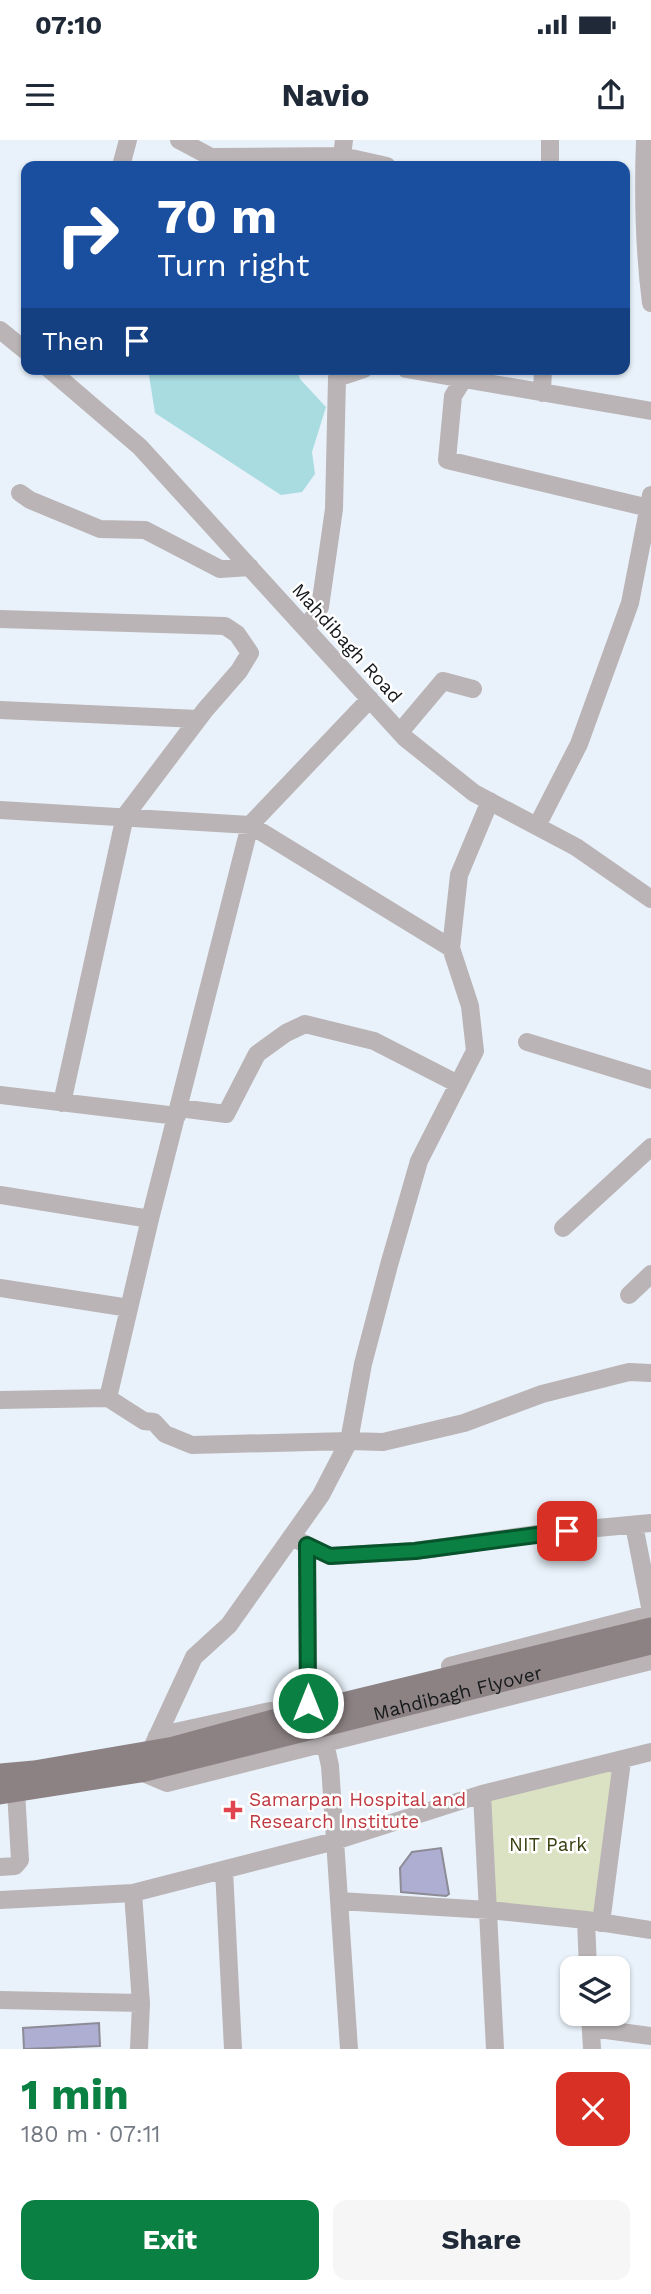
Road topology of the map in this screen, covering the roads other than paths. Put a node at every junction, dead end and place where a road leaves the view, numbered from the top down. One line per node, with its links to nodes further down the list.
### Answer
1 (128, 140): 7 (street)
2 (179, 140): 6 (street)
3 (550, 140): 9 (street)
4 (645, 140): 10 (street)
5 (343, 148): 6 (street); 8 (street)
6 (212, 154)
7 (122, 161)
8 (375, 161)
9 (550, 161)
10 (651, 303)
11 (0, 330): 12 (street)
12 (21, 347)
13 (55, 375): 22 (street, Mahdibagh Road)
14 (336, 375): 24 (street)
15 (463, 375): 21 (street)
16 (467, 375): 18 (street)
17 (543, 375): 18 (street)
18 (542, 393): 19 (street)
19 (651, 411)
20 (20, 493): 22 (street)
21 (650, 502): 34 (street)
22 (250, 567): 24 (street, Mahdibagh Road)
23 (0, 619): 28 (street)
24 (306, 628): 26 (street, Mahdibagh Road)
25 (473, 689): 29 (street)
26 (370, 699): 29 (street, Mahdibagh Road); 33 (street)
27 (0, 710): 28 (street)
28 (198, 719): 32 (street)
29 (400, 732): 30 (street, Mahdibagh Road)
30 (490, 801): 34 (street, Mahdibagh Road); 36 (street)
31 (0, 810): 32 (street)
32 (125, 816): 33 (street); 41 (street)
33 (250, 825): 36 (street); 42 (street)
34 (537, 827): 35 (street, Mahdibagh Road)
35 (651, 899)
36 (451, 948): 39 (street)
37 (527, 1042): 38 (street)
38 (651, 1080)
39 (458, 1084): 42 (street); 54 (street)
40 (0, 1095): 41 (street)
41 (62, 1103): 42 (street)
42 (178, 1112): 45 (street)
43 (651, 1147): 46 (street)
44 (0, 1195): 45 (street)
45 (150, 1219): 50 (street)
46 (563, 1228)
47 (651, 1274): 49 (street)
48 (0, 1288): 50 (street)
49 (629, 1295)
50 (129, 1308): 52 (street)
51 (651, 1373): 54 (street)
52 (108, 1398): 53 (street); 54 (street)
53 (0, 1400)
54 (349, 1441): 56 (street)
55 (643, 1524): 56 (street); 57 (street)
56 (299, 1541): 61 (street); 63 (street)
57 (651, 1613): 61 (street)
58 (651, 1628): 63 (main road, Mahdibagh Flyover)
59 (651, 1644): 63 (main road, Mahdibagh Flyover)
60 (651, 1661): 62 (street)
61 (308, 1703): 63 (street)
62 (325, 1743): 66 (street); 70 (street)
63 (164, 1750): 66 (main road, Mahdibagh Flyover); 67 (main road)
64 (651, 1752): 65 (street)
65 (622, 1761): 69 (street); 77 (street)
66 (141, 1772): 68 (main road, Mahdibagh Flyover)
67 (0, 1774)
68 (8, 1793): 71 (street)
69 (482, 1794): 70 (street); 76 (street)
70 (335, 1841): 72 (street); 75 (street)
71 (0, 1867)
72 (224, 1870): 73 (street); 86 (street)
73 (133, 1893): 74 (street); 81 (street)
74 (0, 1900)
75 (339, 1901): 76 (street); 87 (street)
76 (489, 1910): 77 (street); 88 (street)
77 (594, 1921): 78 (street); 79 (street)
78 (651, 1930)
79 (590, 1956)
80 (0, 2000): 81 (street)
81 (141, 2003): 85 (street)
82 (591, 2026): 89 (street)
83 (611, 2026): 84 (street)
84 (651, 2036)
85 (139, 2049)
86 (233, 2049)
87 (349, 2049)
88 (495, 2049)
89 (592, 2049)

